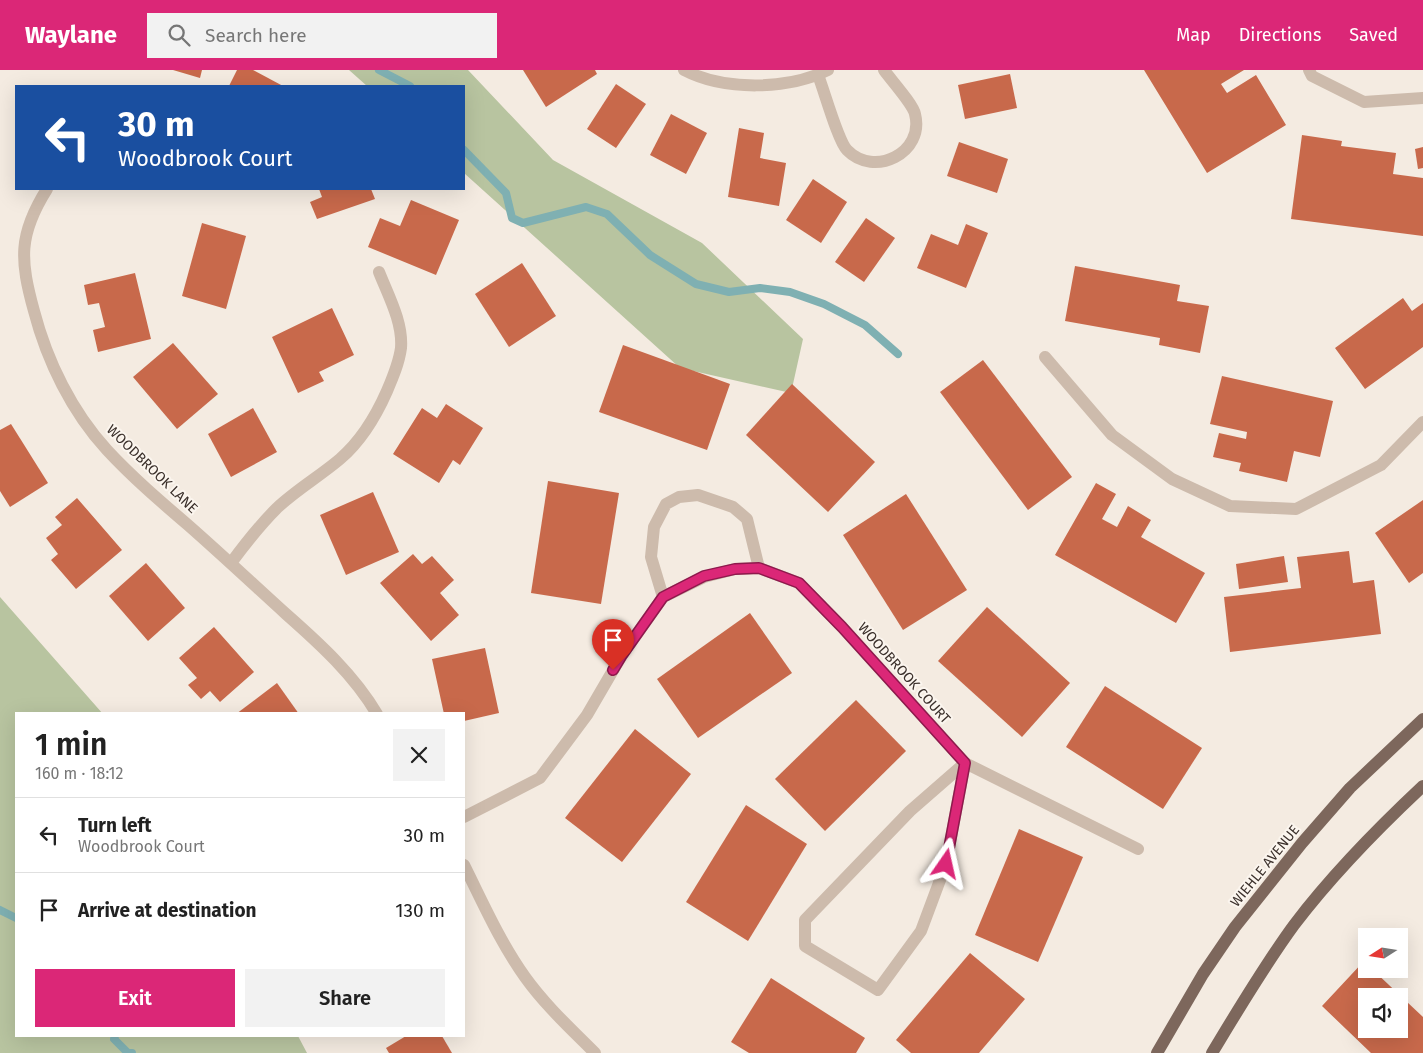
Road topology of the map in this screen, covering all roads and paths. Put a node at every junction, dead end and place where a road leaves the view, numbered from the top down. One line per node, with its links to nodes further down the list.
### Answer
1 (684, 70): 4 (street)
2 (884, 70): 4 (street)
3 (1309, 70): 5 (street)
4 (823, 72)
5 (1423, 98)
6 (46, 190): 10 (street, WOODBROOK LANE)
7 (379, 272): 10 (street)
8 (1045, 357): 9 (street)
9 (1423, 422)
10 (231, 563): 13 (street, WOODBROOK LANE)
11 (759, 568): 12 (street, WOODBROOK COURT); 12 (street); 15 (street, WOODBROOK COURT)
12 (663, 597): 17 (street, WOODBROOK COURT)
13 (376, 712)
14 (1423, 719): 21 (main road, WIEHLE AVENUE)
15 (965, 763): 15 (street); 18 (street, WOODBROOK COURT)
16 (1423, 786): 22 (main road)
17 (465, 816)
18 (1138, 849)
19 (465, 867): 20 (street)
20 (596, 1053)
21 (1157, 1053)
22 (1212, 1053)

